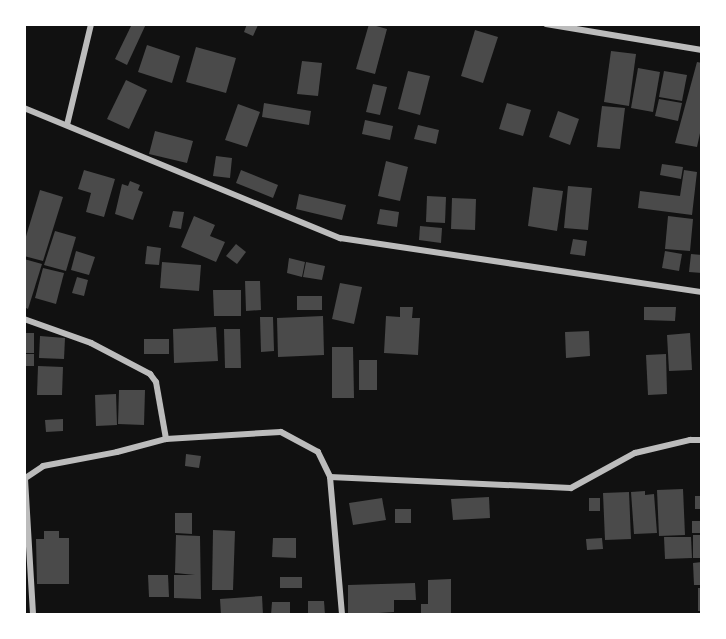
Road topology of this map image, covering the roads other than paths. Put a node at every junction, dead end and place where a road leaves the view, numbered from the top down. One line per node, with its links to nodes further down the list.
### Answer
1 (91, 24): 5 (street)
2 (546, 24): 3 (street)
3 (702, 50)
4 (24, 108): 5 (street)
5 (67, 125): 6 (street)
6 (702, 292)
7 (24, 319): 8 (street)
8 (166, 439): 10 (street); 11 (street)
9 (702, 440): 10 (street)
10 (330, 477): 13 (street)
11 (25, 479): 12 (street)
12 (33, 615)
13 (342, 615)

